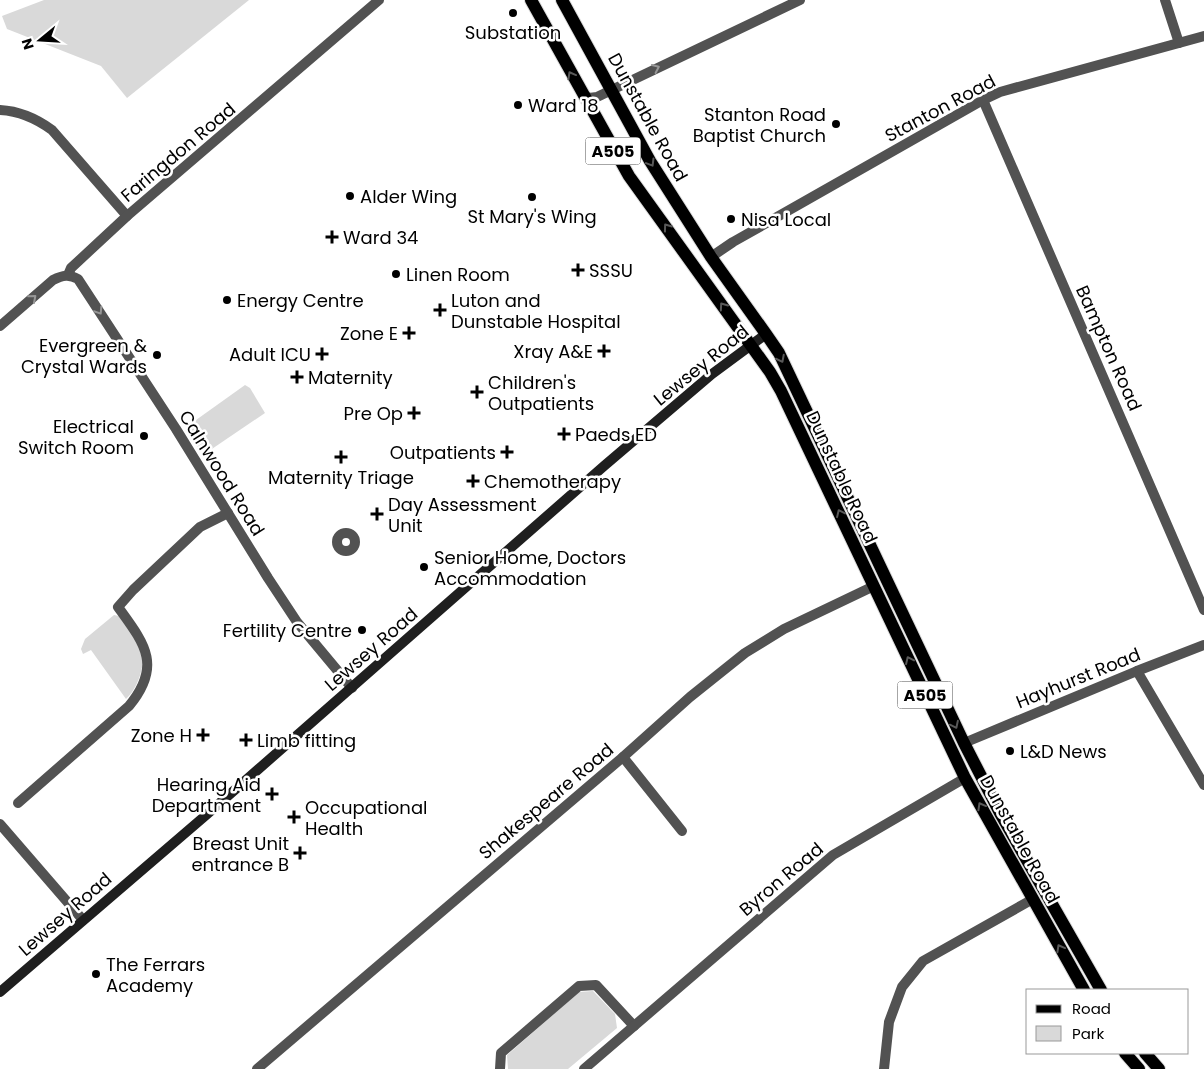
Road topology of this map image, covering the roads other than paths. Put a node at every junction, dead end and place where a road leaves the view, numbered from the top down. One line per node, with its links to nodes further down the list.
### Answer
1 (379, 0): 12 (street, Faringdon Road)
2 (531, 0): 9 (main road, Dunstable Road / A505, one-way to 2)
3 (562, 0): 8 (main road, Dunstable Road / A505)
4 (800, 0): 8 (street, one-way to 4)
5 (1165, 0): 7 (street)
6 (1204, 36): 7 (street, Stanton Road)
7 (1179, 43): 10 (street, Stanton Road)
8 (612, 89): 9 (street); 13 (main road, Dunstable Road / A505, one-way to 13)
9 (582, 95): 17 (main road, Dunstable Road / A505, one-way to 9)
10 (983, 100): 13 (street, Stanton Road); 20 (street, Bampton Road)
11 (0, 110): 12 (street)
12 (127, 216): 14 (street, Faringdon Road)
13 (711, 257): 16 (main road, Dunstable Road / A505)
14 (68, 275): 15 (street, Faringdon Road, one-way to 14); 18 (street, Calnwood Road, one-way to 18)
15 (0, 326)
16 (766, 334): 17 (street, Lewsey Road); 24 (main road, Dunstable Road / A505, one-way to 24)
17 (751, 346): 19 (main road, Dunstable Road / A505, one-way to 17); 23 (street, Lewsey Road)
18 (228, 513): 23 (street, Calnwood Road); 28 (street)
19 (874, 586): 25 (street, Shakespeare Road); 26 (main road, Dunstable Road / A505, one-way to 19)
20 (1204, 610)
21 (1204, 645): 22 (street, Hayhurst Road)
22 (1137, 671): 24 (street, Hayhurst Road); 27 (street)
23 (352, 688): 32 (street, Lewsey Road)
24 (964, 743): 34 (main road, Dunstable Road / A505)
25 (623, 757): 30 (street); 39 (street, Shakespeare Road)
26 (965, 778): 31 (main road, Dunstable Road / A505, one-way to 26); 36 (street, Byron Road)
27 (1204, 785)
28 (18, 803)
29 (0, 824): 32 (street)
30 (682, 830)
31 (1033, 899): 33 (main road, Dunstable Road / A505, one-way to 31); 42 (street)
32 (84, 920): 35 (street, Lewsey Road)
33 (1083, 989)
34 (1100, 989)
35 (0, 992)
36 (634, 1026): 40 (street); 41 (street, Byron Road)
37 (1126, 1054): 43 (main road)
38 (1145, 1054): 44 (main road)
39 (257, 1069)
40 (500, 1069)
41 (584, 1069)
42 (884, 1069)
43 (1139, 1069)
44 (1159, 1069)

